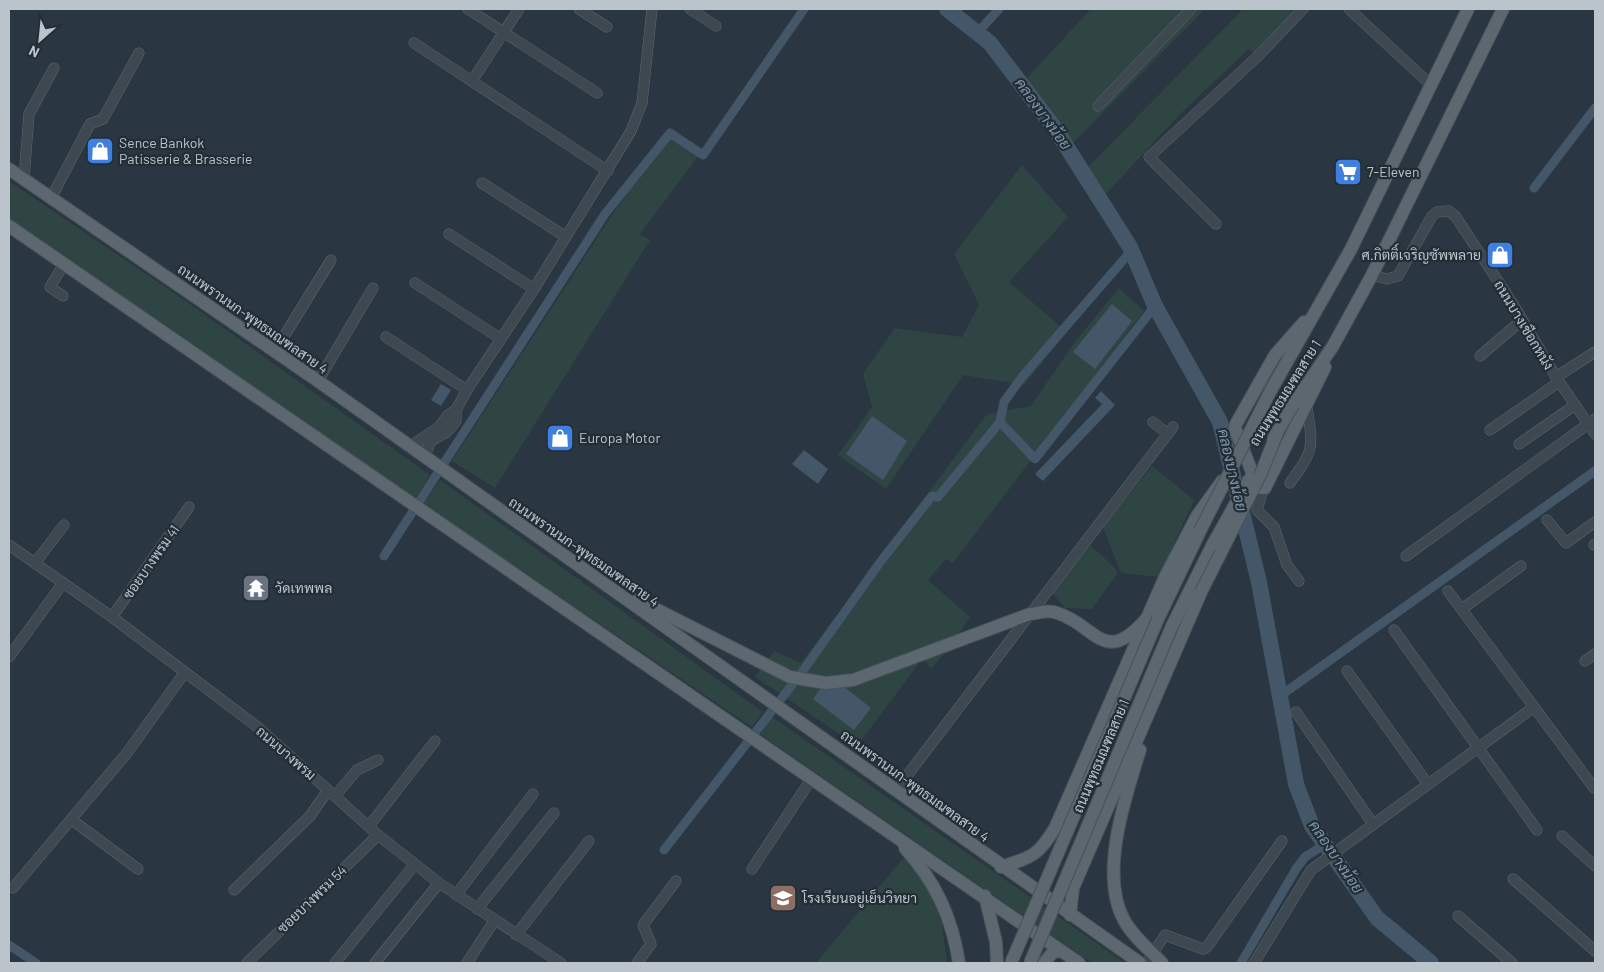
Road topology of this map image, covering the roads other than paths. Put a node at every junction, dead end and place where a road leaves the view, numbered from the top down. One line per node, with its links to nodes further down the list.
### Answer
1 (468, 9): 13 (street)
2 (519, 9): 13 (street)
3 (579, 9): 12 (street)
4 (652, 9): 22 (street)
5 (690, 9): 11 (street)
6 (1191, 9): 20 (street)
7 (1302, 9): 26 (street)
8 (1349, 9): 18 (street)
9 (1468, 9): 18 (main road, ถนนพุทธมณฑลสาย 1)
10 (1503, 9): 32 (main road, ถนนพุทธมณฑลสาย 1)
11 (716, 26)
12 (606, 27)
13 (504, 32): 17 (street); 19 (street)
14 (414, 43): 17 (street)
15 (139, 53): 25 (street)
16 (54, 68): 23 (street)
17 (472, 81): 22 (street)
18 (1431, 85): 37 (main road, ถนนพุทธมณฑลสาย 1)
19 (597, 93)
20 (1098, 106)
21 (9, 169): 23 (main road, ถนนพรานนก-พุทธมณฑลสาย 4)
22 (608, 171): 29 (street)
23 (24, 179): 25 (main road, ถนนพรานนก-พุทธมณฑลสาย 4)
24 (482, 183): 29 (street)
25 (51, 198): 42 (main road, ถนนพรานนก-พุทธมณฑลสาย 4)
26 (1216, 224)
27 (9, 226): 31 (main road)
28 (449, 234): 35 (street)
29 (566, 237): 35 (street)
30 (331, 260): 42 (street)
31 (64, 264): 36 (street); 90 (main road)
32 (1372, 275): 38 (street, ถนนบางเชือกหนัง); 41 (main road, ถนนพุทธมณฑลสาย 1)
33 (415, 283): 40 (street)
34 (373, 288): 46 (street)
35 (534, 289): 40 (street)
36 (63, 296)
37 (1318, 308): 59 (main road, ถนนพุทธมณฑลสาย 1, bridge); 61 (main road)
38 (1522, 320): 44 (street); 45 (street, ถนนบางเชือกหนัง)
39 (386, 337): 47 (street)
40 (501, 339): 47 (street)
41 (1333, 346): 49 (main road); 54 (main road, ถนนพุทธมณฑลสาย 1, bridge)
42 (275, 351): 46 (main road, ถนนพรานนก-พุทธมณฑลสาย 4)
43 (1595, 352): 45 (street)
44 (1480, 356)
45 (1557, 380): 48 (street, ถนนบางเชือกหนัง); 53 (street)
46 (318, 381): 57 (main road, ถนนพรานนก-พุทธมณฑลสาย 4)
47 (467, 390): 50 (street)
48 (1575, 405): 52 (street, ถนนบางเชือกหนัง); 56 (street)
49 (1306, 407): 60 (street); 61 (main road)
50 (456, 410): 57 (street); 58 (street)
51 (1153, 422): 75 (street)
52 (1592, 422): 55 (street, ถนนบางเชือกหนัง); 67 (street)
53 (1490, 430)
54 (1277, 433): 84 (main road, bridge); 137 (main road, ถนนพุทธมณฑลสาย 1, bridge)
55 (1595, 434)
56 (1519, 444)
57 (409, 446): 58 (main road, ถนนพรานนก-พุทธมณฑลสาย 4)
58 (424, 457): 71 (main road, ถนนพรานนก-พุทธมณฑลสาย 4)
59 (1226, 475): 77 (main road, ถนนพุทธมณฑลสาย 1, bridge); 77 (main road)
60 (1290, 483)
61 (1263, 489): 70 (street)
62 (189, 507): 76 (street, ซอยบางพรม 41)
63 (1547, 520): 64 (street)
64 (1595, 522)
65 (64, 525): 68 (street)
66 (9, 547): 68 (street, ถนนบางพรม)
67 (1406, 556)
68 (35, 563): 72 (street, ถนนบางพรม)
69 (1522, 566): 74 (street)
70 (1299, 581)
71 (601, 582): 75 (main road); 93 (main road, ถนนพรานนก-พุทธมณฑลสาย 4)
72 (63, 583): 76 (street, ถนนบางพรม); 80 (street)
73 (1448, 591): 74 (street)
74 (1462, 609): 85 (street)
75 (1030, 614): 77 (main road); 93 (street)
76 (112, 617): 83 (street, ถนนบางพรม)
77 (1152, 618): 94 (main road); 136 (main road, ถนนพุทธมณฑลสาย 1, bridge)
78 (1394, 630): 88 (street)
79 (1595, 654): 81 (street)
80 (9, 657)
81 (1584, 661)
82 (1347, 671): 91 (street)
83 (185, 672): 95 (street, ถนนบางพรม); 99 (street)
84 (1165, 676): 98 (main road); 127 (main road)
85 (1534, 707): 88 (street); 92 (street)
86 (1296, 712): 100 (street)
87 (435, 740): 101 (street)
88 (1479, 747): 91 (street); 102 (street)
89 (378, 760): 95 (street)
90 (812, 778): 103 (main road); 112 (street)
91 (1427, 784): 100 (street)
92 (1594, 788)
93 (896, 790): 110 (main road, ถนนพรานนก-พุทธมณฑลสาย 4)
94 (1072, 791): 98 (main road); 110 (main road)
95 (332, 793): 101 (street, ถนนบางพรม); 117 (street)
96 (533, 794): 118 (street)
97 (554, 813): 120 (street)
98 (1105, 814): 121 (main road)
99 (72, 820): 111 (street); 116 (street)
100 (1373, 824): 142 (street)
101 (369, 826): 104 (street, ถนนบางพรม)
102 (1537, 830)
103 (892, 833): 119 (main road); 134 (main road)
104 (378, 835): 108 (street, ถนนบางพรม); 128 (street, ซอยบางพรม 54)
105 (1562, 836): 109 (street)
106 (589, 841): 124 (street)
107 (1282, 841): 127 (street)
108 (415, 864): 115 (street, ถนนบางพรม); 129 (street)
109 (1595, 866)
110 (1001, 867): 121 (main road, ถนนพรานนก-พุทธมณฑลสาย 4)
111 (138, 869)
112 (752, 869)
113 (1513, 878): 126 (street)
114 (676, 881): 133 (street)
115 (439, 883): 118 (street, ถนนบางพรม); 130 (street)
116 (13, 888)
117 (234, 890)
118 (456, 895): 120 (street, ถนนบางพรม)
119 (985, 896): 125 (main road); 135 (main road)
120 (477, 909): 123 (street, ถนนบางพรม)
121 (1070, 915): 140 (main road, ถนนพรานนก-พุทธมณฑลสาย 4)
122 (1458, 916): 143 (street)
123 (494, 921): 124 (street, ถนนบางพรม); 131 (street)
124 (516, 935): 132 (street, ถนนบางพรม)
125 (1061, 951): 138 (main road); 139 (main road)
126 (1595, 951)
127 (1149, 958): 141 (main road)
128 (247, 963)
129 (335, 963)
130 (375, 963)
131 (467, 963)
132 (561, 963)
133 (637, 963)
134 (959, 963)
135 (997, 963)
136 (1011, 963)
137 (1030, 963)
138 (1044, 963)
139 (1079, 963)
140 (1140, 963)
141 (1162, 963)
142 (1254, 963)
143 (1512, 963)

